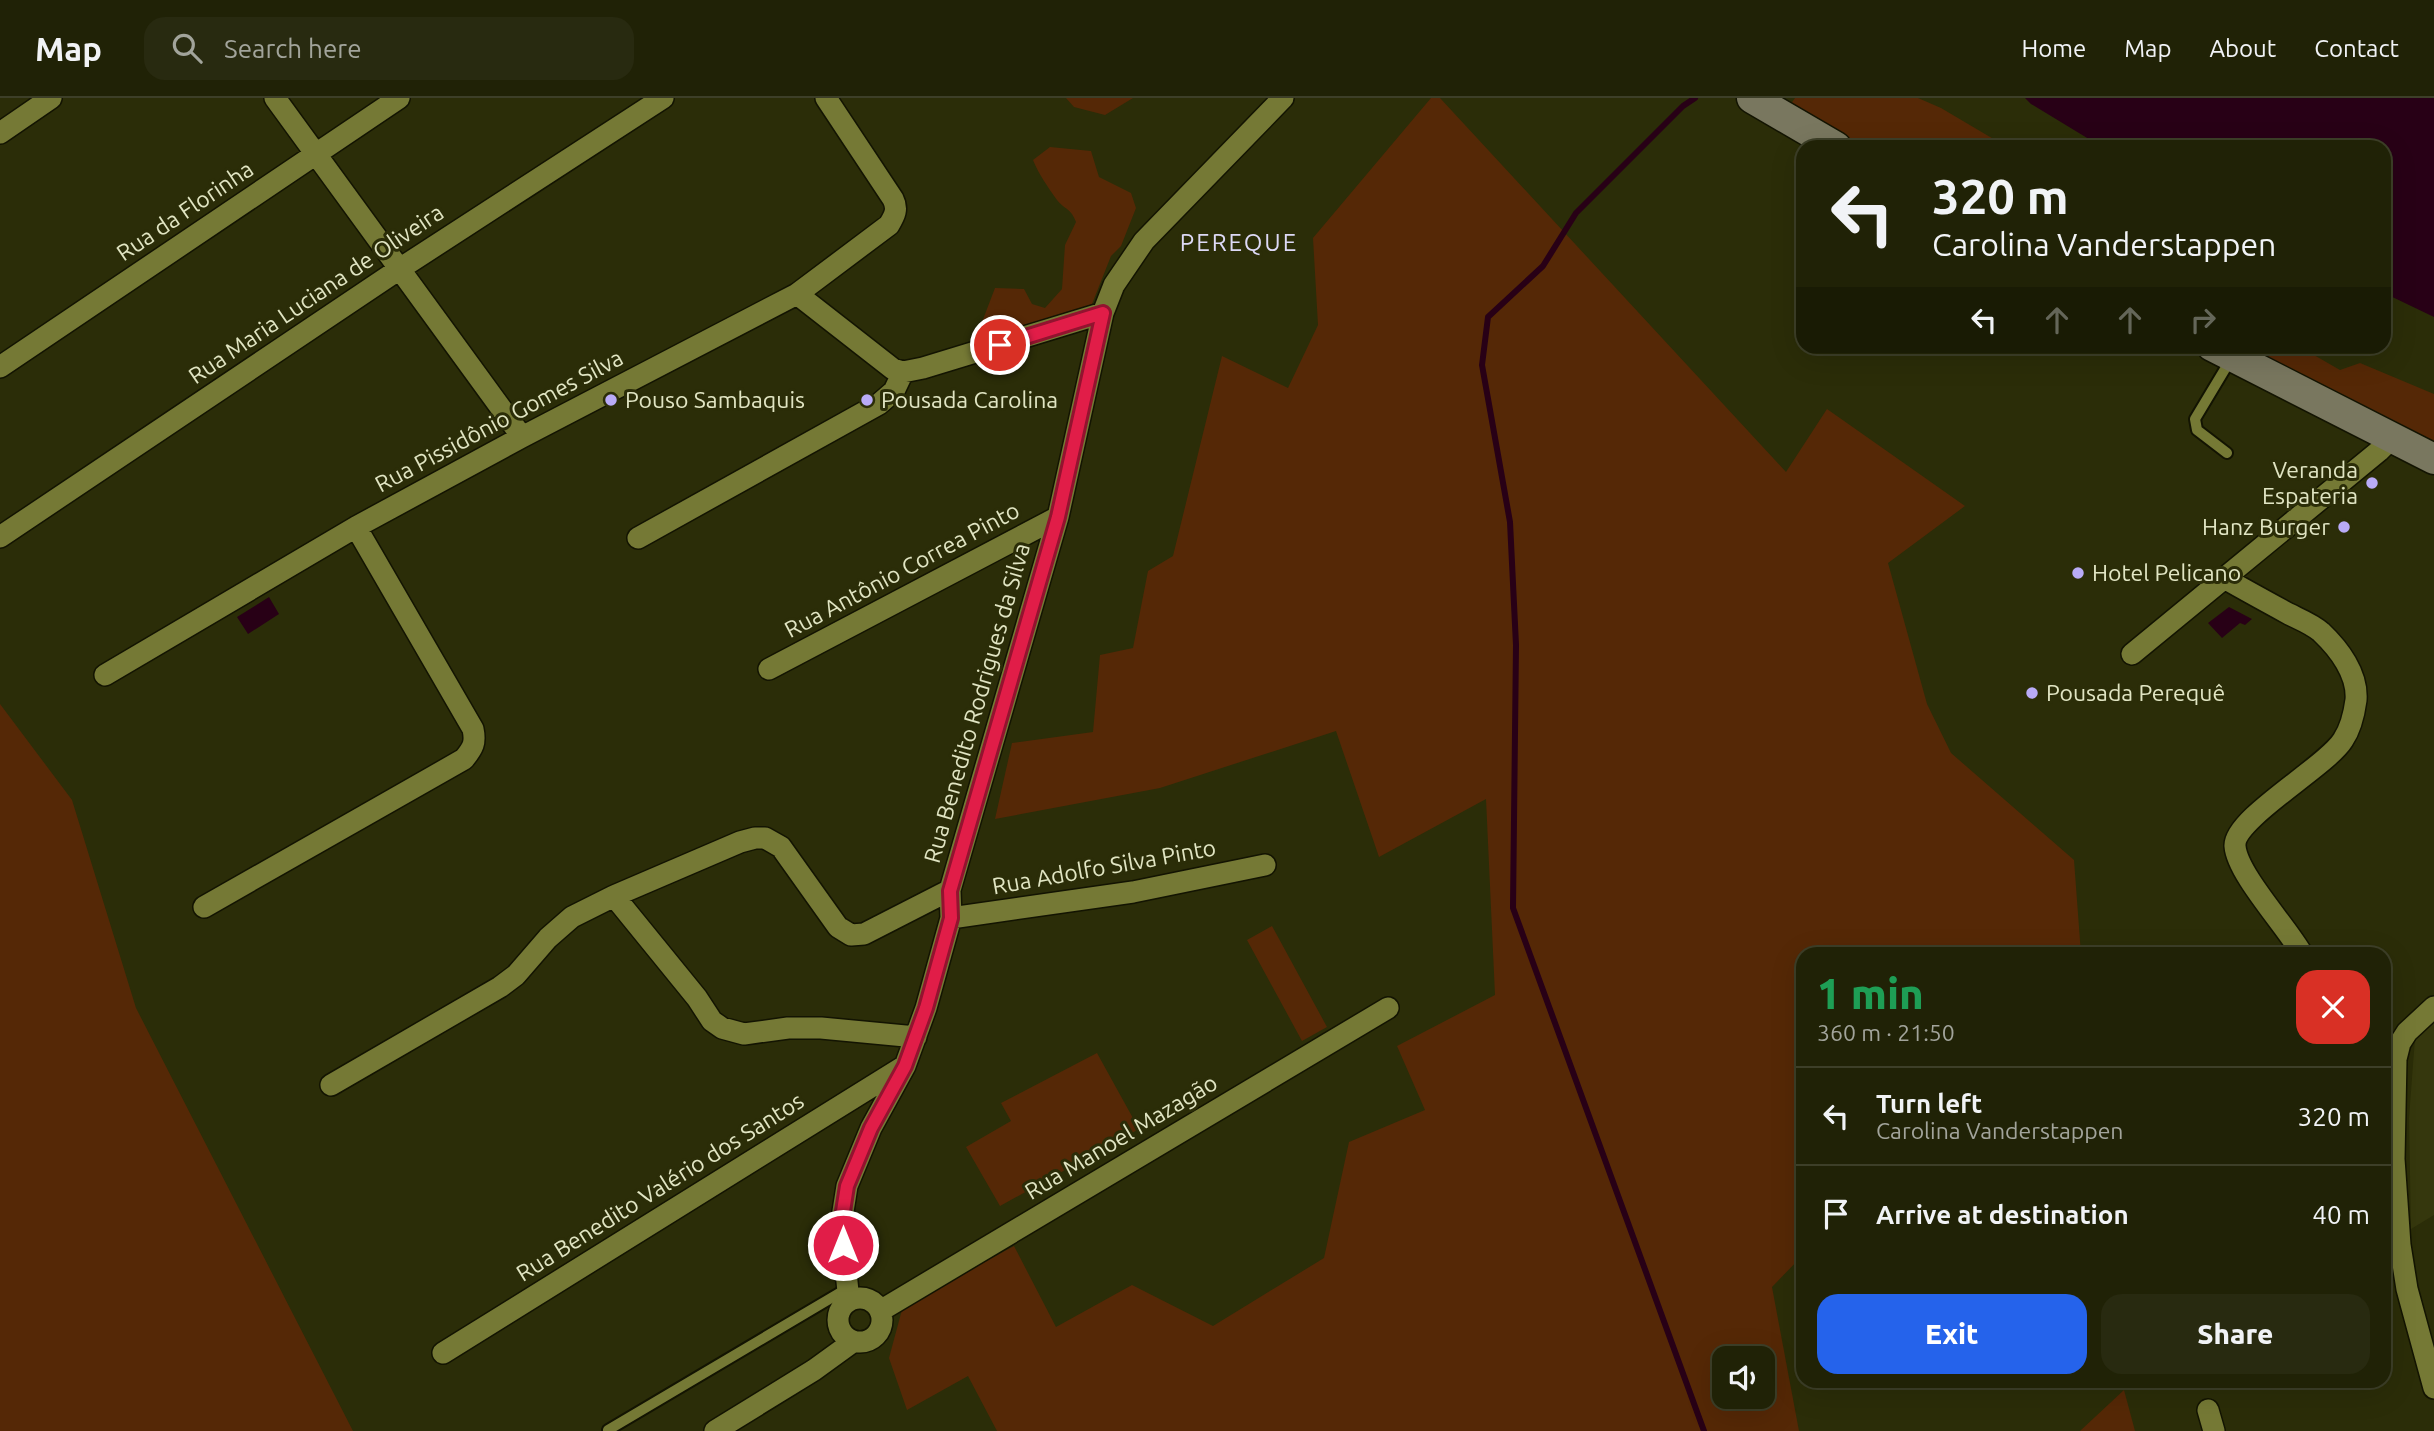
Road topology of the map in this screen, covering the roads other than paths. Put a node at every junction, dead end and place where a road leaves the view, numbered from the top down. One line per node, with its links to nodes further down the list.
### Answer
1 (51, 98): 8 (street)
2 (275, 98): 10 (street)
3 (399, 98): 10 (street, Rua da Florinha)
4 (663, 98): 11 (street, Rua Maria Luciana de Oliveira)
5 (826, 98): 12 (street, Rua Pissidônio Gomes Silva)
6 (1283, 98): 13 (street, Rua Benedito Rodrigues da Silva)
7 (1752, 98): 9 (main road)
8 (0, 133)
9 (1824, 140)
10 (316, 154): 11 (street); 16 (street, Rua da Florinha)
11 (401, 268): 18 (street); 24 (street, Rua Maria Luciana de Oliveira)
12 (797, 294): 17 (street); 18 (street, Rua Pissidônio Gomes Silva)
13 (1103, 313): 17 (street); 22 (street, Rua Benedito Rodrigues da Silva)
14 (2221, 354): 20 (lane)
15 (2226, 354): 19 (main road)
16 (0, 367)
17 (904, 372): 25 (street)
18 (522, 437): 23 (street, Rua Pissidônio Gomes Silva)
19 (2392, 438): 21 (main road); 26 (street)
20 (2227, 453)
21 (2434, 459)
22 (1058, 517): 28 (street, Rua Antônio Correa Pinto); 31 (street, Rua Benedito Rodrigues da Silva)
23 (355, 527): 29 (street, Rua Pissidônio Gomes Silva); 33 (street)
24 (0, 537)
25 (638, 538)
26 (2224, 578): 27 (street); 35 (street)
27 (2132, 654)
28 (769, 669)
29 (105, 675)
30 (1265, 865): 34 (street, Rua Adolfo Silva Pinto)
31 (950, 891): 32 (street); 34 (street, Rua Benedito Rodrigues da Silva)
32 (614, 896): 38 (street); 40 (street)
33 (204, 907)
34 (951, 918): 38 (street, Rua Benedito Rodrigues da Silva)
35 (2297, 947)
36 (1388, 1008): 42 (street, Rua Manoel Mazagão)
37 (2428, 1012): 45 (street)
38 (916, 1037): 39 (street, Rua Benedito Rodrigues da Silva)
39 (905, 1066): 41 (street, Rua Benedito Rodrigues da Silva); 44 (street, Rua Benedito Valério dos Santos)
40 (331, 1085)
41 (849, 1295): 42 (street); 43 (street); 47 (lane)
42 (880, 1311): 43 (street)
43 (854, 1341): 48 (street)
44 (443, 1353)
45 (2434, 1388)
46 (2208, 1410): 49 (street)
47 (608, 1430)
48 (715, 1431)
49 (2214, 1431)

